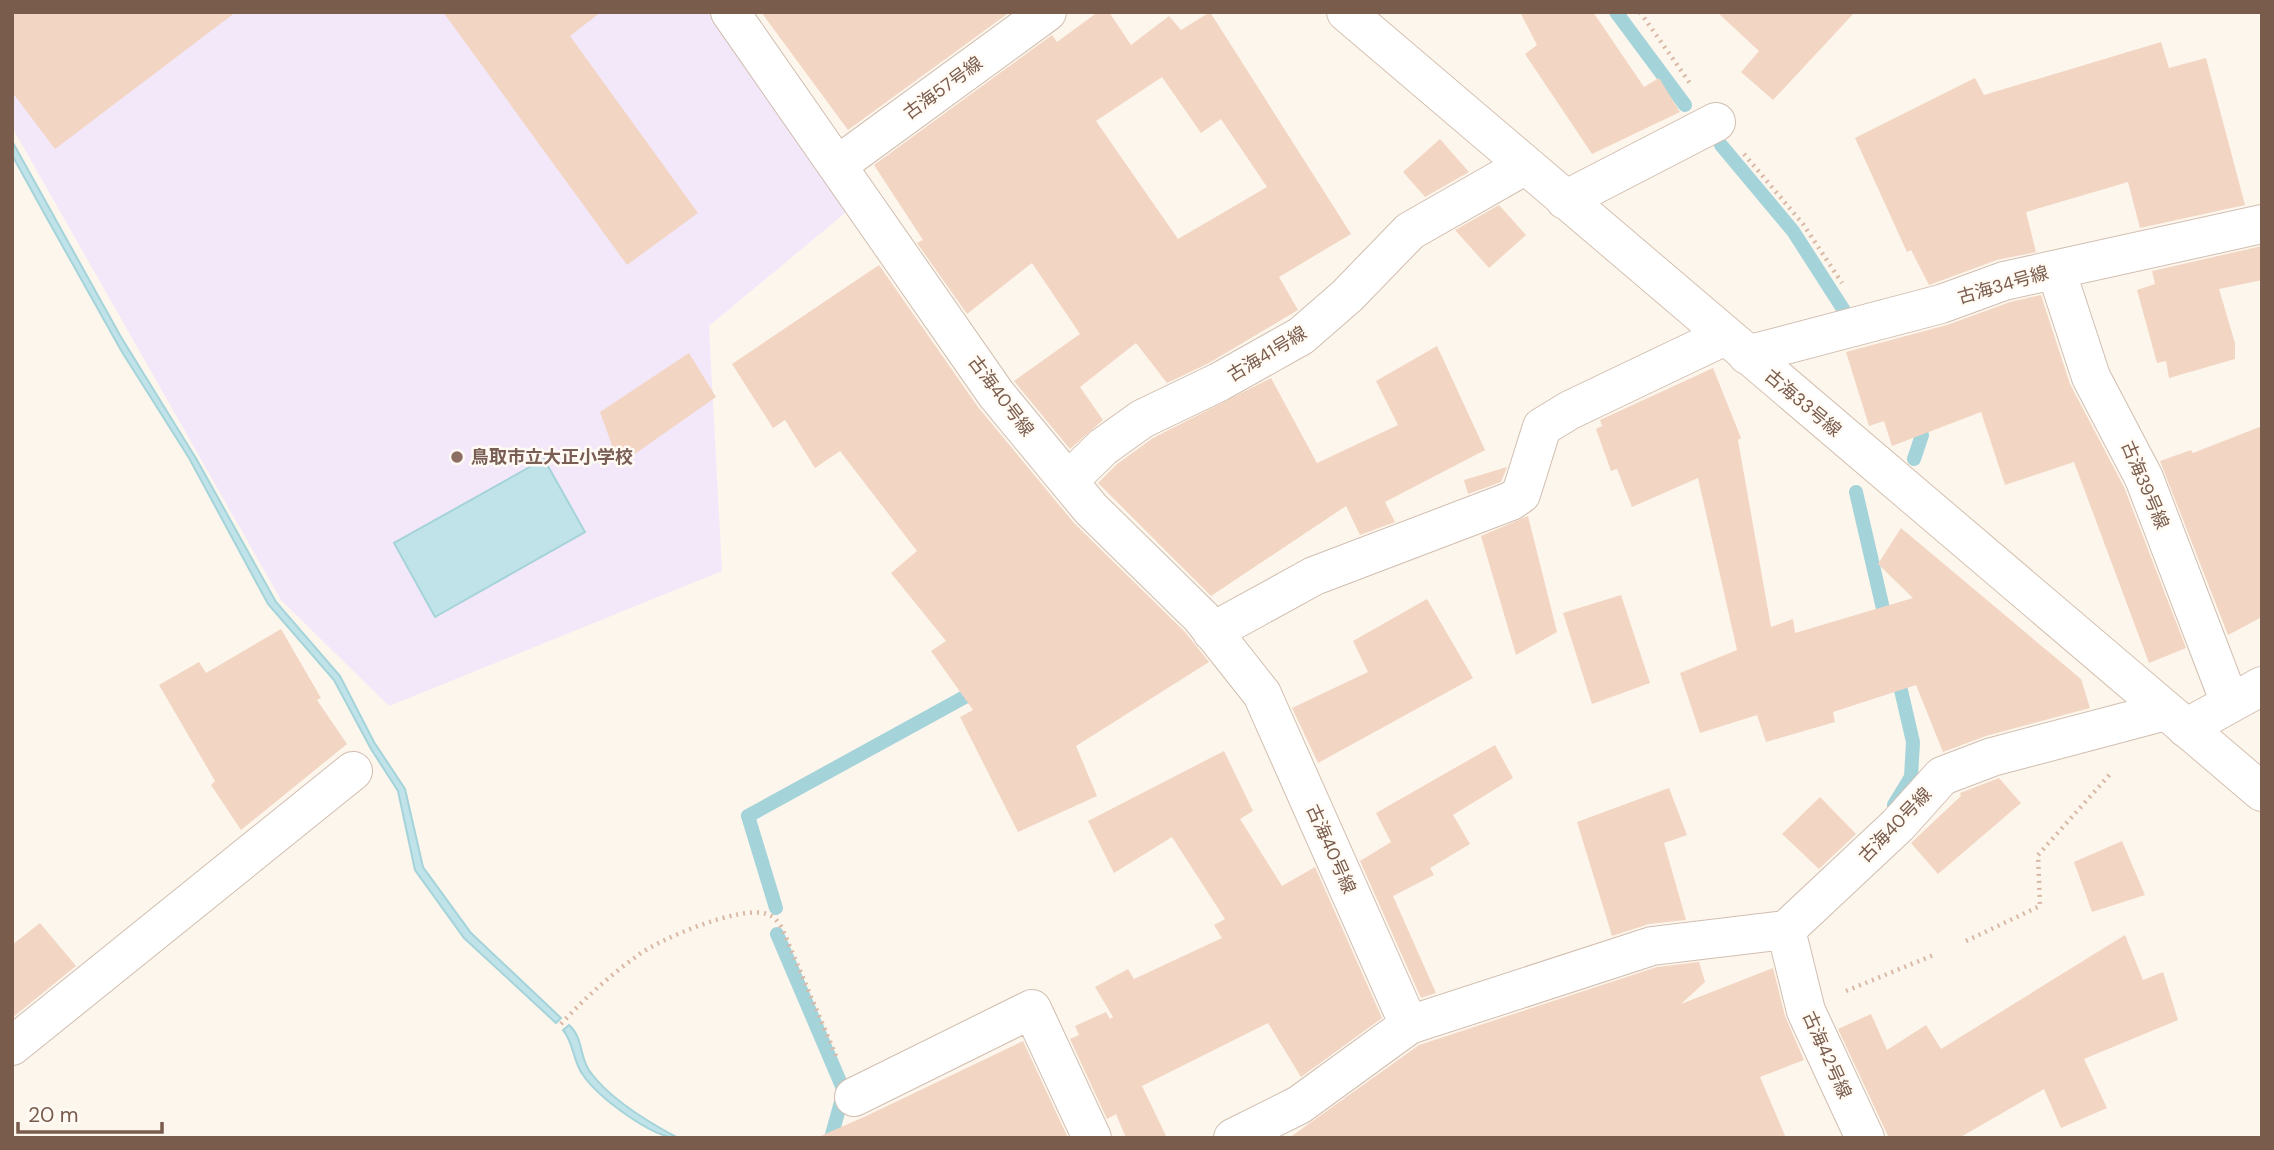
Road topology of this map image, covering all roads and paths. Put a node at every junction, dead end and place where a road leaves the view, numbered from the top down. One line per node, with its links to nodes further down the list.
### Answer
1 (730, 12): 6 (street, 古海40号線)
2 (1047, 12): 6 (street, 古海57号線)
3 (1346, 12): 7 (street, 古海33号線)
4 (1640, 12): 5 (path)
5 (1716, 122): 8 (street); 11 (path)
6 (839, 164): 13 (street, 古海40号線)
7 (1524, 166): 8 (street, 古海33号線); 13 (street, 古海41号線)
8 (1564, 200): 12 (street, 古海33号線)
9 (2262, 224): 10 (street, 古海34号線)
10 (2056, 270): 11 (street, 古海34号線); 15 (street, 古海39号線)
11 (1868, 323): 12 (street, 古海34号線)
12 (1736, 346): 14 (street, 古海34号線); 16 (street, 古海33号線)
13 (1068, 481): 14 (street, 古海40号線)
14 (1212, 632): 25 (street, 古海40号線)
15 (2246, 694): 16 (street, 古海40号線)
16 (2176, 720): 19 (street, 古海33号線); 20 (street, 古海40号線)
17 (2120, 763): 21 (path)
18 (353, 771): 26 (street)
19 (2262, 792)
20 (1786, 930): 23 (street, 古海42号線); 25 (street)
21 (1966, 941)
22 (1936, 954): 23 (path)
23 (1805, 1007): 30 (street, 古海42号線)
24 (561, 1024): 27 (path)
25 (1409, 1025): 29 (street)
26 (12, 1046)
27 (854, 1097): 28 (street)
28 (1092, 1138)
29 (1233, 1138)
30 (1865, 1138)

